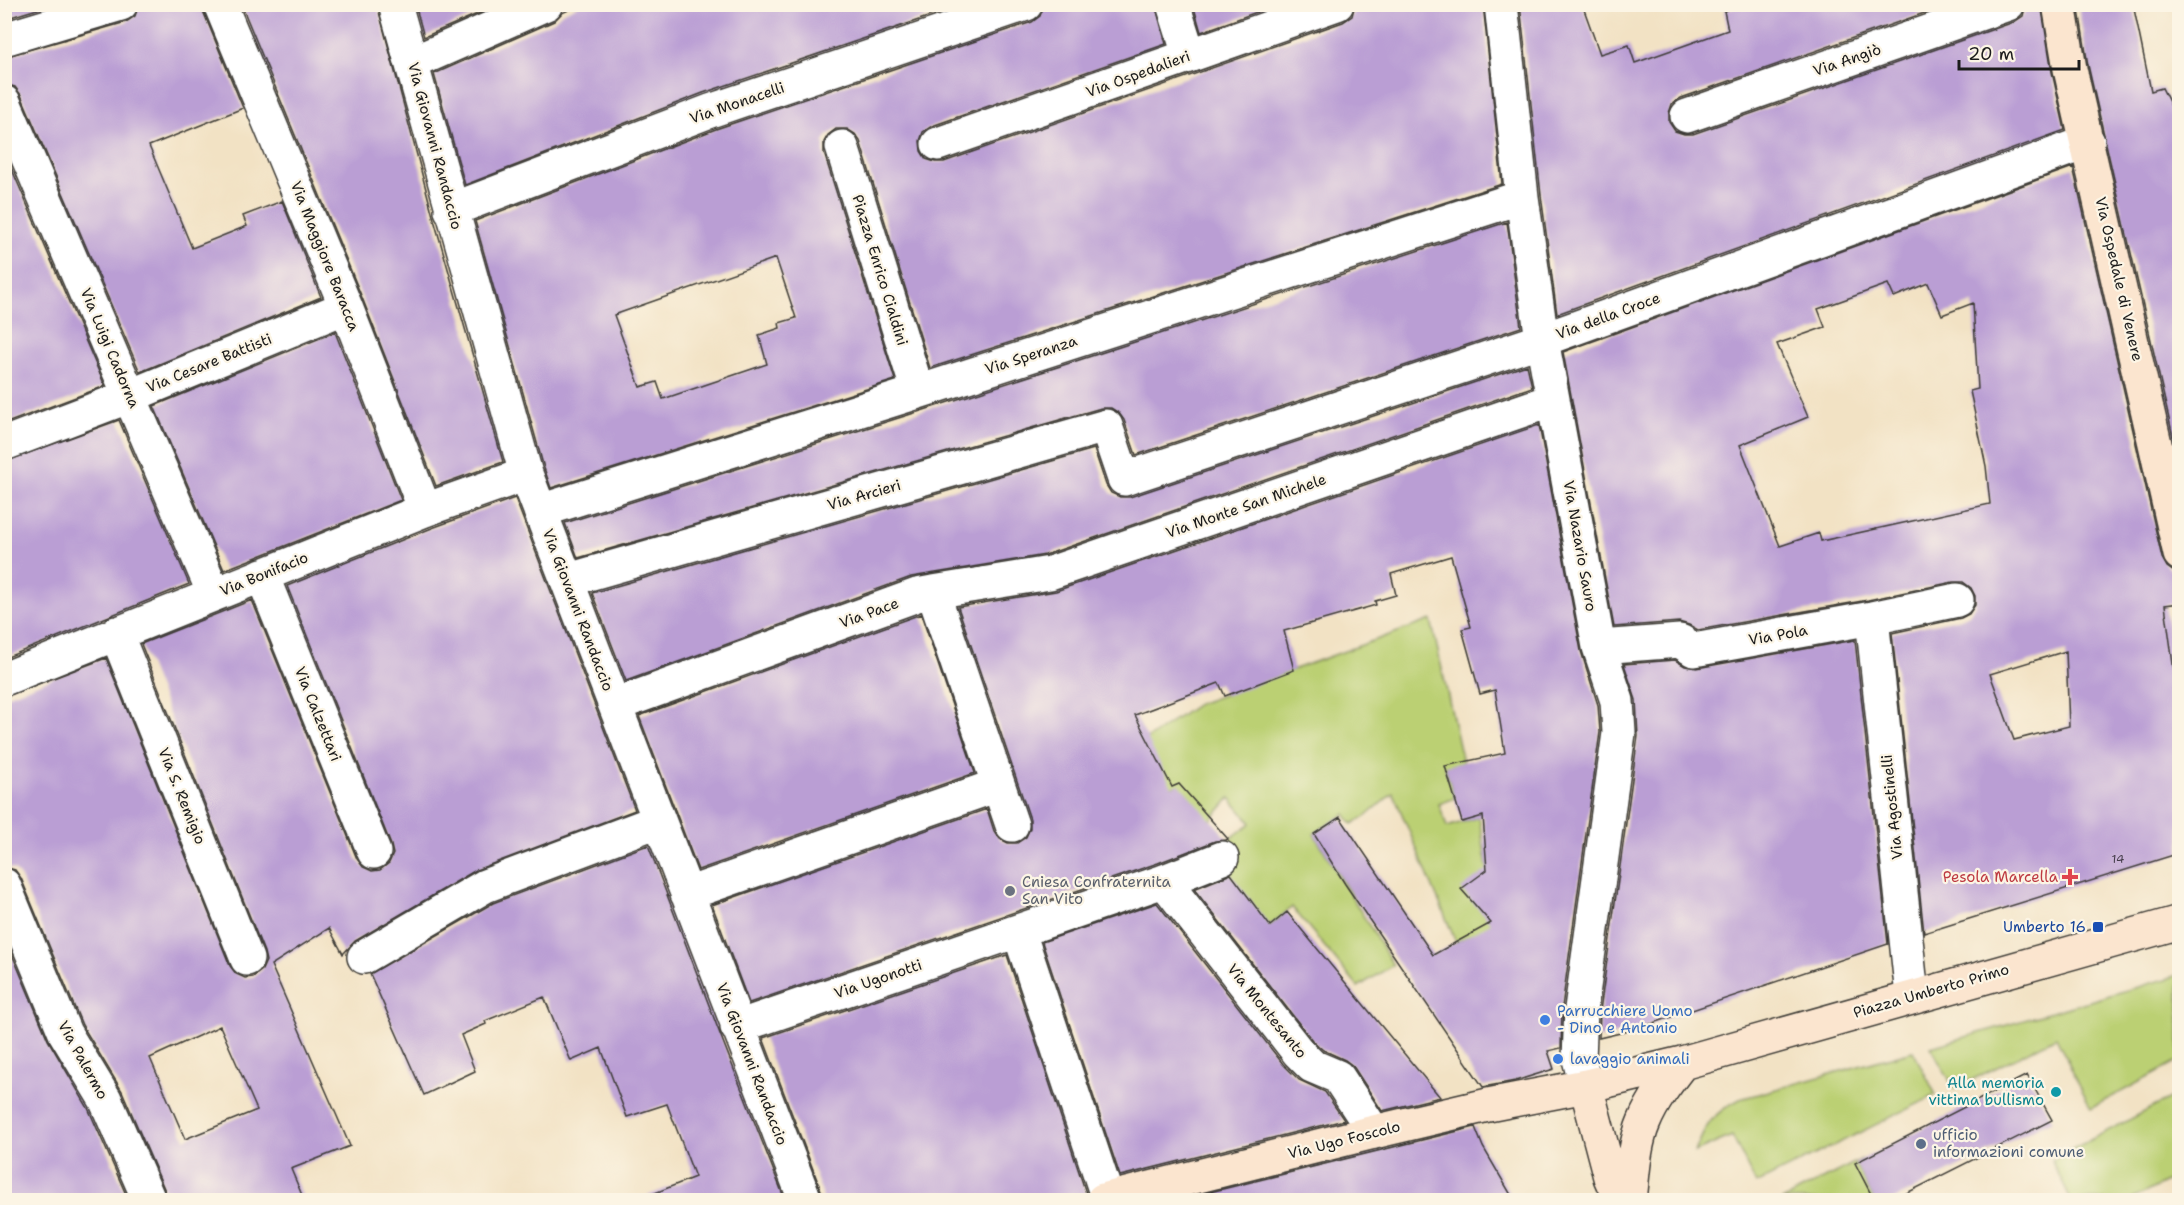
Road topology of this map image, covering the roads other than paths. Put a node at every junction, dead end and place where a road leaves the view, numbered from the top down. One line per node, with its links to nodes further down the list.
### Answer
1 (220, 4): 21 (street, Via Maggiore Baracca)
2 (395, 4): 13 (street, Via Giovanni Randaccio)
3 (546, 4): 13 (street)
4 (1026, 4): 20 (street, Via Monacelli)
5 (1173, 4): 12 (street)
6 (1337, 4): 12 (street, Via Ospedalieri)
7 (1501, 4): 19 (street, Via Nazario Sauro)
8 (2008, 4): 15 (street, Via Angiò)
9 (2058, 4): 16 (street, Via Ospedale di Venere)
10 (120, 5): 11 (street)
11 (4, 39)
12 (1189, 55): 17 (street, Via Ospedalieri)
13 (412, 63): 20 (street, Via Giovanni Randaccio)
14 (4, 102): 24 (street, Via Luigi Cadorna)
15 (1687, 116)
16 (2088, 142): 22 (street, Via della Croce); 31 (street, Via Ospedale di Venere)
17 (938, 144)
18 (842, 147): 23 (street, Piazza Enrico Cialdini)
19 (1522, 197): 22 (street, Via Nazario Sauro); 23 (street, Via Speranza)
20 (452, 210): 27 (street, Via Giovanni Randaccio)
21 (346, 307): 24 (street, Via Cesare Battisti); 29 (street, Via Maggiore Baracca)
22 (1542, 340): 25 (street, Via Nazario Sauro); 28 (street, Via della Croce)
23 (918, 392): 30 (street, Via Speranza)
24 (130, 396): 26 (street, Via Cesare Battisti); 35 (street, Via Luigi Cadorna)
25 (1553, 400): 34 (street, Via Monte San Michele); 39 (street, Via Nazario Sauro)
26 (4, 444)
27 (526, 474): 29 (street, Via Bonifacio); 30 (street, Via Giovanni Randaccio)
28 (1124, 480): 33 (street, Via Arcieri)
29 (425, 510): 32 (street, Via Bonifacio)
30 (540, 511): 33 (street, Via Giovanni Randaccio)
31 (2180, 554)
32 (262, 575): 35 (street, Via Bonifacio); 45 (street, Via Calzettari)
33 (568, 580): 41 (street, Via Giovanni Randaccio)
34 (933, 592): 41 (street, Via Pace); 42 (street)
35 (214, 594): 38 (street, Via Bonifacio)
36 (1957, 600): 37 (street, Via Pola)
37 (1872, 618): 39 (street, Via Pola); 54 (street, Via Agostinelli)
38 (116, 633): 40 (street, Via Bonifacio); 53 (street, Via S. Remigio)
39 (1599, 647): 57 (street, Via Nazario Sauro)
40 (4, 680)
41 (615, 705): 43 (street, Via Giovanni Randaccio)
42 (998, 785): 44 (street); 49 (street)
43 (658, 821): 49 (street, Via Giovanni Randaccio); 52 (street)
44 (1012, 825)
45 (374, 852)
46 (1222, 858): 47 (street, Via Ugonotti)
47 (1164, 881): 51 (street, Via Ugonotti); 58 (street, Via Montesanto)
48 (4, 885): 59 (street, Via Palermo)
49 (687, 894): 55 (street, Via Giovanni Randaccio)
50 (2180, 922): 54 (street, Piazza Umberto Primo)
51 (1019, 932): 55 (street, Via Ugonotti); 61 (street)
52 (364, 957)
53 (247, 959)
54 (1912, 996): 56 (street, Piazza Umberto Primo)
55 (737, 1027): 60 (street, Via Giovanni Randaccio)
56 (1682, 1063): 57 (street, Piazza Umberto Primo); 63 (street)
57 (1586, 1086): 58 (street, Via Ugo Foscolo); 62 (street)
58 (1374, 1132): 61 (street, Via Ugo Foscolo)
59 (149, 1200)
60 (805, 1200)
61 (1106, 1200)
62 (1620, 1200)
63 (1630, 1200)

